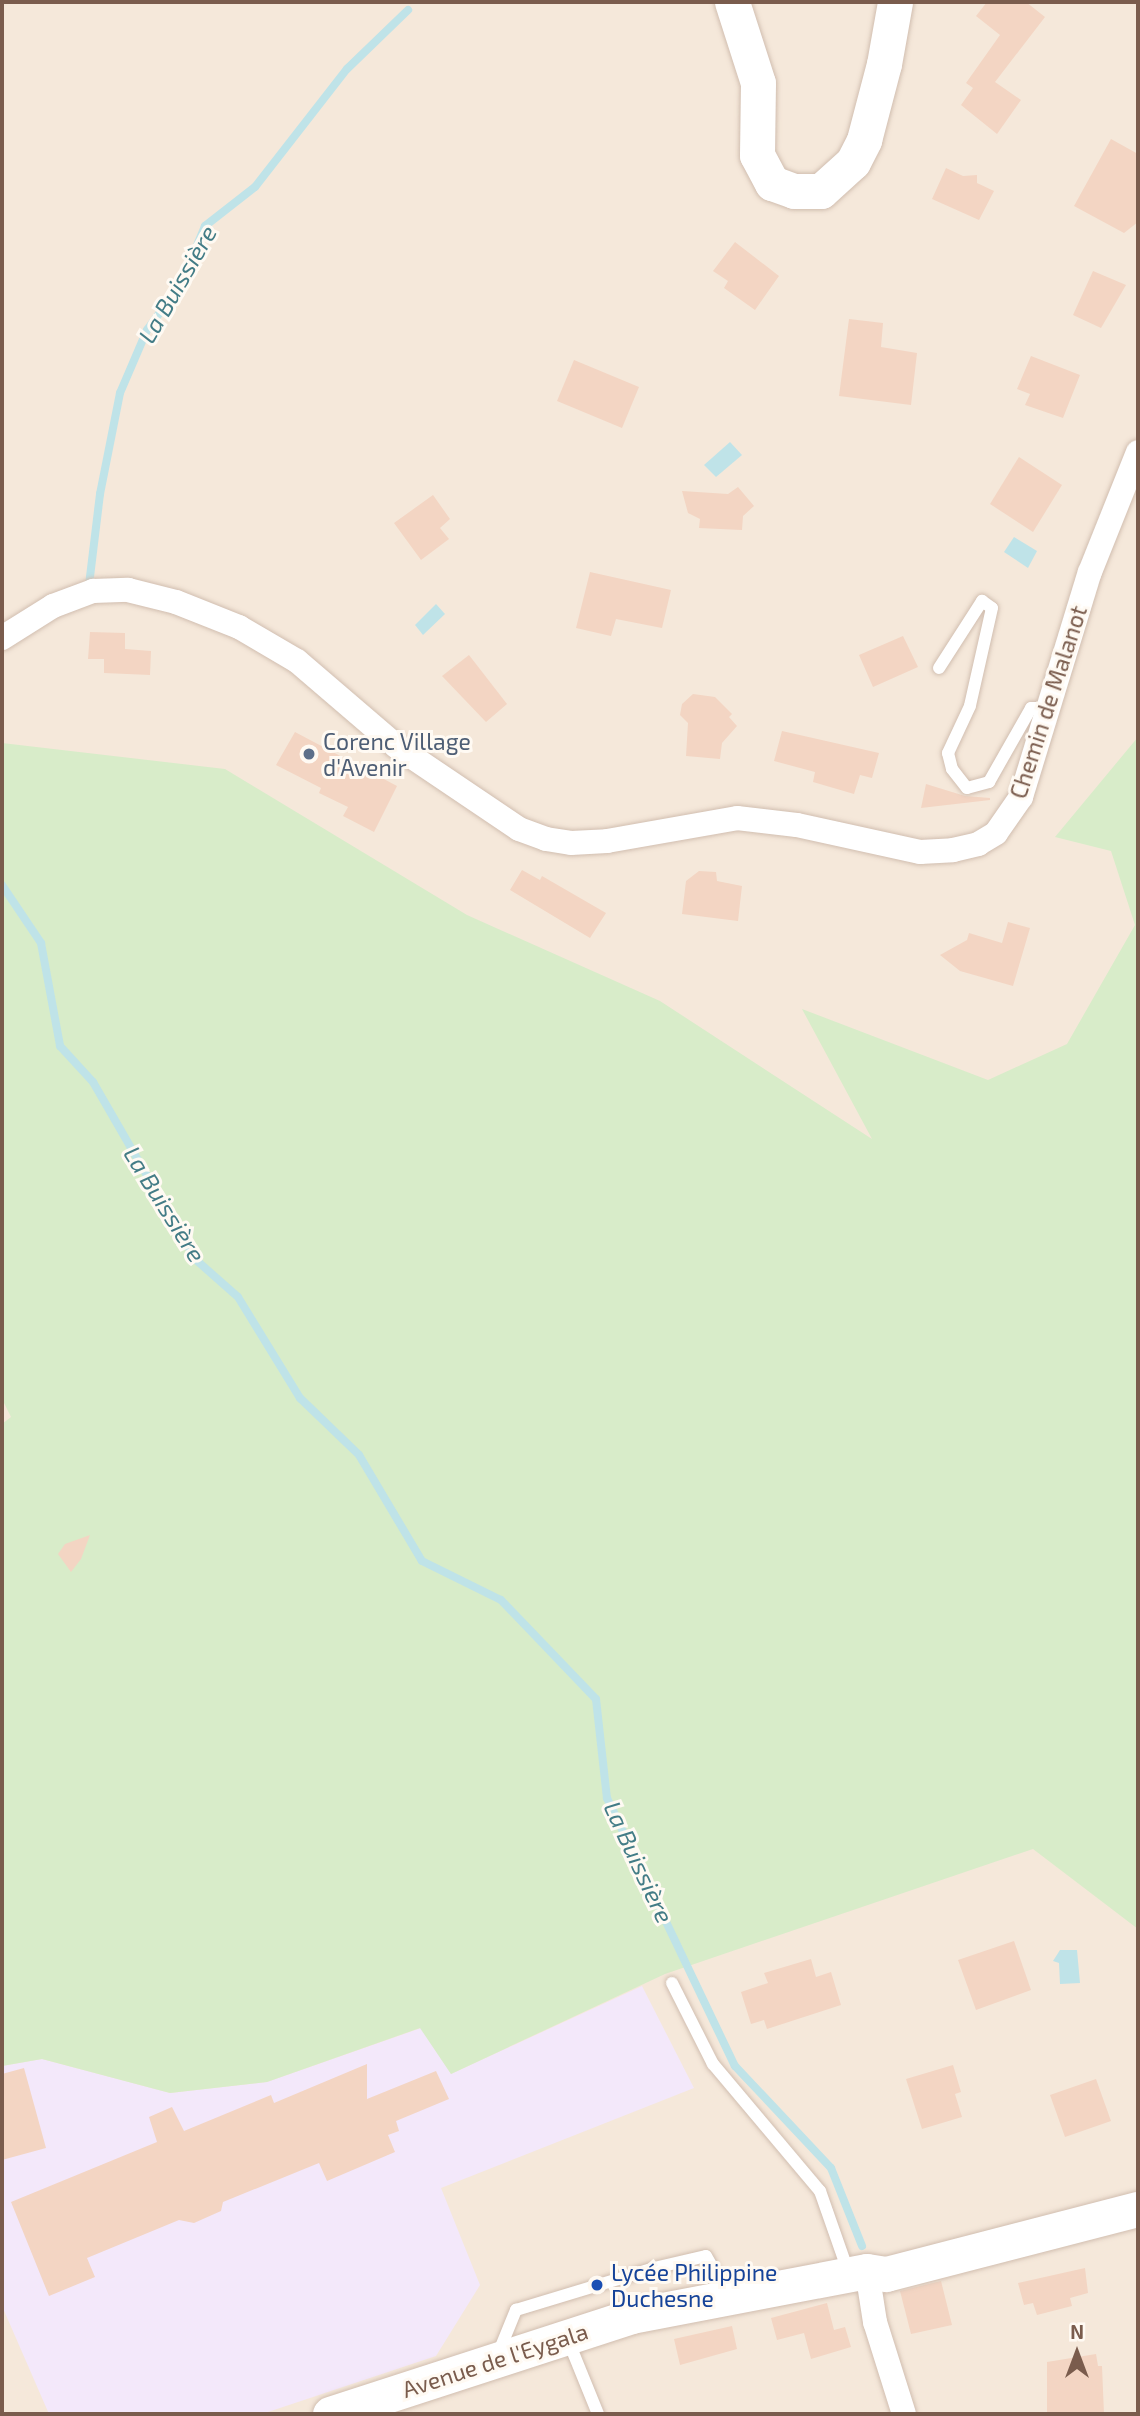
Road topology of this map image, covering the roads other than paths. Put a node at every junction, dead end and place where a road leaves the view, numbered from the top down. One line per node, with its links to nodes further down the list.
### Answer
1 (732, 2): 2 (street)
2 (895, 2)
3 (1138, 452): 6 (street, Chemin de Malanot)
4 (2, 638): 6 (street, Chemin de Malanot)
5 (939, 668): 6 (lane)
6 (1048, 708)
7 (671, 1983): 10 (lane)
8 (1138, 2196): 10 (street, Avenue de l'Eygala)
9 (1138, 2208): 10 (street, Avenue de l'Eygala)
10 (858, 2273): 11 (street, Avenue de l'Eygala); 17 (street)
11 (730, 2299): 12 (street, Avenue de l'Eygala); 13 (lane)
12 (566, 2336): 13 (street, Avenue de l'Eygala); 16 (lane)
13 (497, 2357): 14 (street, Avenue de l'Eygala)
14 (377, 2407): 15 (street, Avenue de l'Eygala)
15 (330, 2414)
16 (598, 2414)
17 (904, 2414)

